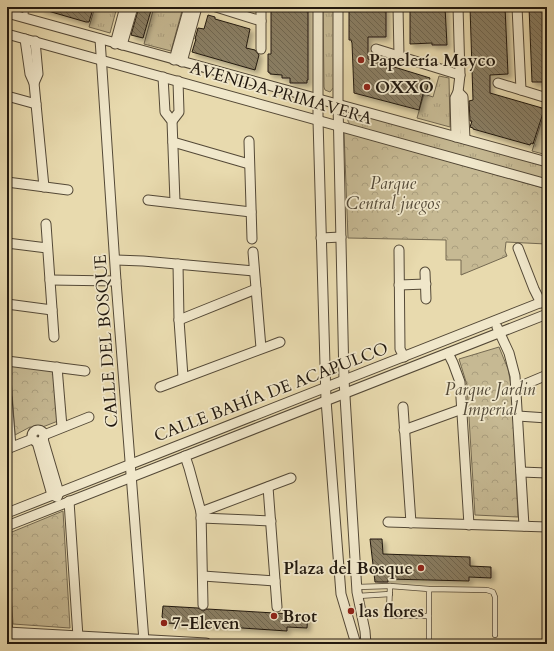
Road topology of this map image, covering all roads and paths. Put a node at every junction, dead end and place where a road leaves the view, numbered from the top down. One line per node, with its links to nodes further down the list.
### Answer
1 (26, 7): 14 (lane)
2 (125, 7): 20 (street)
3 (133, 7): 20 (street)
4 (189, 7): 25 (street)
5 (197, 7): 25 (street)
6 (216, 7): 15 (street)
7 (261, 7): 15 (street)
8 (318, 7): 33 (street)
9 (338, 7): 36 (street)
10 (398, 7): 23 (street)
11 (458, 7): 26 (street)
12 (517, 7): 31 (street)
13 (7, 13): 14 (street, AVENIDA PRIMAVERA)
14 (25, 18): 18 (street, AVENIDA PRIMAVERA)
15 (261, 21): 21 (street)
16 (7, 34): 17 (street, AVENIDA PRIMAVERA)
17 (25, 39): 19 (street, AVENIDA PRIMAVERA); 29 (street)
18 (100, 39): 20 (street, AVENIDA PRIMAVERA); 24 (street, CALLE DEL BOSQUE)
19 (35, 41): 24 (street, AVENIDA PRIMAVERA); 29 (street)
20 (118, 44): 25 (street, AVENIDA PRIMAVERA)
21 (261, 49)
22 (376, 49): 23 (street)
23 (399, 56): 26 (street)
24 (102, 60): 27 (street, AVENIDA PRIMAVERA); 61 (street, CALLE DEL BOSQUE)
25 (178, 61): 33 (street, AVENIDA PRIMAVERA)
26 (460, 75): 40 (street)
27 (164, 77): 28 (street, AVENIDA PRIMAVERA); 38 (street)
28 (178, 81): 37 (street, AVENIDA PRIMAVERA); 38 (street)
29 (34, 83): 35 (street)
30 (498, 83): 31 (street)
31 (521, 90): 34 (street)
32 (7, 96): 35 (street)
33 (318, 98): 36 (street, AVENIDA PRIMAVERA); 37 (street)
34 (547, 98)
35 (36, 104): 47 (street)
36 (338, 104): 39 (street); 40 (street, AVENIDA PRIMAVERA)
37 (318, 120): 39 (street, AVENIDA PRIMAVERA); 54 (street)
38 (172, 121): 42 (street)
39 (338, 126): 46 (street, AVENIDA PRIMAVERA); 53 (street)
40 (461, 138): 43 (street, AVENIDA PRIMAVERA)
41 (249, 141): 44 (street)
42 (173, 142): 44 (street); 50 (street)
43 (547, 162)
44 (249, 164): 51 (street)
45 (7, 182): 47 (street)
46 (547, 184)
47 (44, 187): 48 (street)
48 (68, 190)
49 (148, 200): 50 (street)
50 (174, 202): 51 (street)
51 (251, 212): 55 (street)
52 (46, 224): 57 (street)
53 (341, 237): 54 (street); 88 (street)
54 (321, 238): 90 (street)
55 (252, 239)
56 (7, 243): 57 (street)
57 (47, 248): 65 (street)
58 (518, 248): 71 (street)
59 (399, 250): 68 (street)
60 (253, 252): 63 (street)
61 (116, 260): 62 (street); 66 (street, CALLE DEL BOSQUE)
62 (178, 264): 63 (street); 75 (street)
63 (254, 271): 69 (street)
64 (426, 272): 67 (street)
65 (50, 280): 66 (street); 73 (street)
66 (116, 281): 105 (street, CALLE DEL BOSQUE)
67 (426, 284): 68 (street); 70 (street)
68 (399, 285): 82 (street)
69 (256, 289): 75 (street); 80 (street)
70 (426, 299)
71 (544, 302): 76 (street, CALLE BAHÍA DE ACAPULCO)
72 (7, 304): 73 (street)
73 (52, 310): 78 (street)
74 (547, 314): 77 (street, CALLE BAHÍA DE ACAPULCO)
75 (179, 320): 87 (street)
76 (493, 321): 77 (street); 82 (street, CALLE BAHÍA DE ACAPULCO)
77 (500, 332): 81 (street, CALLE BAHÍA DE ACAPULCO); 91 (street)
78 (54, 336)
79 (280, 342): 80 (street)
80 (261, 348): 87 (street)
81 (448, 353): 92 (street, CALLE BAHÍA DE ACAPULCO); 96 (street)
82 (404, 357): 88 (street, CALLE BAHÍA DE ACAPULCO)
83 (7, 361): 84 (street)
84 (57, 367): 85 (street); 100 (street)
85 (85, 371)
86 (547, 375): 91 (street)
87 (183, 378): 89 (street)
88 (344, 380): 90 (street, CALLE BAHÍA DE ACAPULCO); 92 (street)
89 (160, 386)
90 (325, 388): 94 (street); 105 (street, CALLE BAHÍA DE ACAPULCO)
91 (516, 388): 97 (street)
92 (345, 393): 94 (street, CALLE BAHÍA DE ACAPULCO); 126 (street)
93 (7, 398): 103 (street)
94 (326, 400): 104 (street, CALLE BAHÍA DE ACAPULCO); 127 (street)
95 (403, 407): 101 (street)
96 (462, 409): 101 (street); 118 (street)
97 (518, 416): 99 (street); 106 (street)
98 (89, 417): 100 (street)
99 (547, 418)
100 (62, 427): 102 (street)
101 (404, 430): 117 (street)
102 (39, 439): 103 (street); 111 (street)
103 (9, 448)
104 (185, 456): 108 (street, CALLE BAHÍA DE ACAPULCO); 114 (street)
105 (131, 463): 108 (street, CALLE DEL BOSQUE); 111 (street, CALLE BAHÍA DE ACAPULCO)
106 (521, 472): 107 (street); 120 (street)
107 (547, 473)
108 (132, 477): 112 (street, CALLE BAHÍA DE ACAPULCO); 136 (street, CALLE DEL BOSQUE)
109 (291, 478): 110 (street)
110 (268, 487): 114 (street); 115 (street)
111 (57, 498): 112 (street, CALLE BAHÍA DE ACAPULCO); 113 (street, CALLE BAHÍA DE ACAPULCO); 119 (street, CALLE BAHÍA DE ACAPULCO)
112 (69, 502): 135 (street)
113 (7, 513)
114 (201, 515): 115 (street); 122 (street)
115 (271, 521): 123 (street)
116 (388, 522): 117 (street)
117 (411, 523): 118 (street)
118 (469, 525): 120 (street)
119 (7, 526)
120 (524, 526): 121 (street)
121 (547, 527)
122 (203, 576): 123 (street); 129 (street)
123 (275, 581): 130 (street)
124 (390, 586): 125 (lane); 126 (lane); 128 (lane)
125 (429, 589): 131 (lane); 133 (lane)
126 (358, 592): 127 (street); 128 (lane); 139 (street)
127 (341, 594): 138 (street)
128 (390, 594): 131 (lane)
129 (203, 605)
130 (276, 607)
131 (429, 616): 140 (lane)
132 (7, 620): 134 (street)
133 (495, 635)
134 (7, 636): 135 (street)
135 (78, 637): 136 (street)
136 (144, 641): 137 (street)
137 (206, 644)
138 (356, 644)
139 (366, 644)
140 (429, 644)

